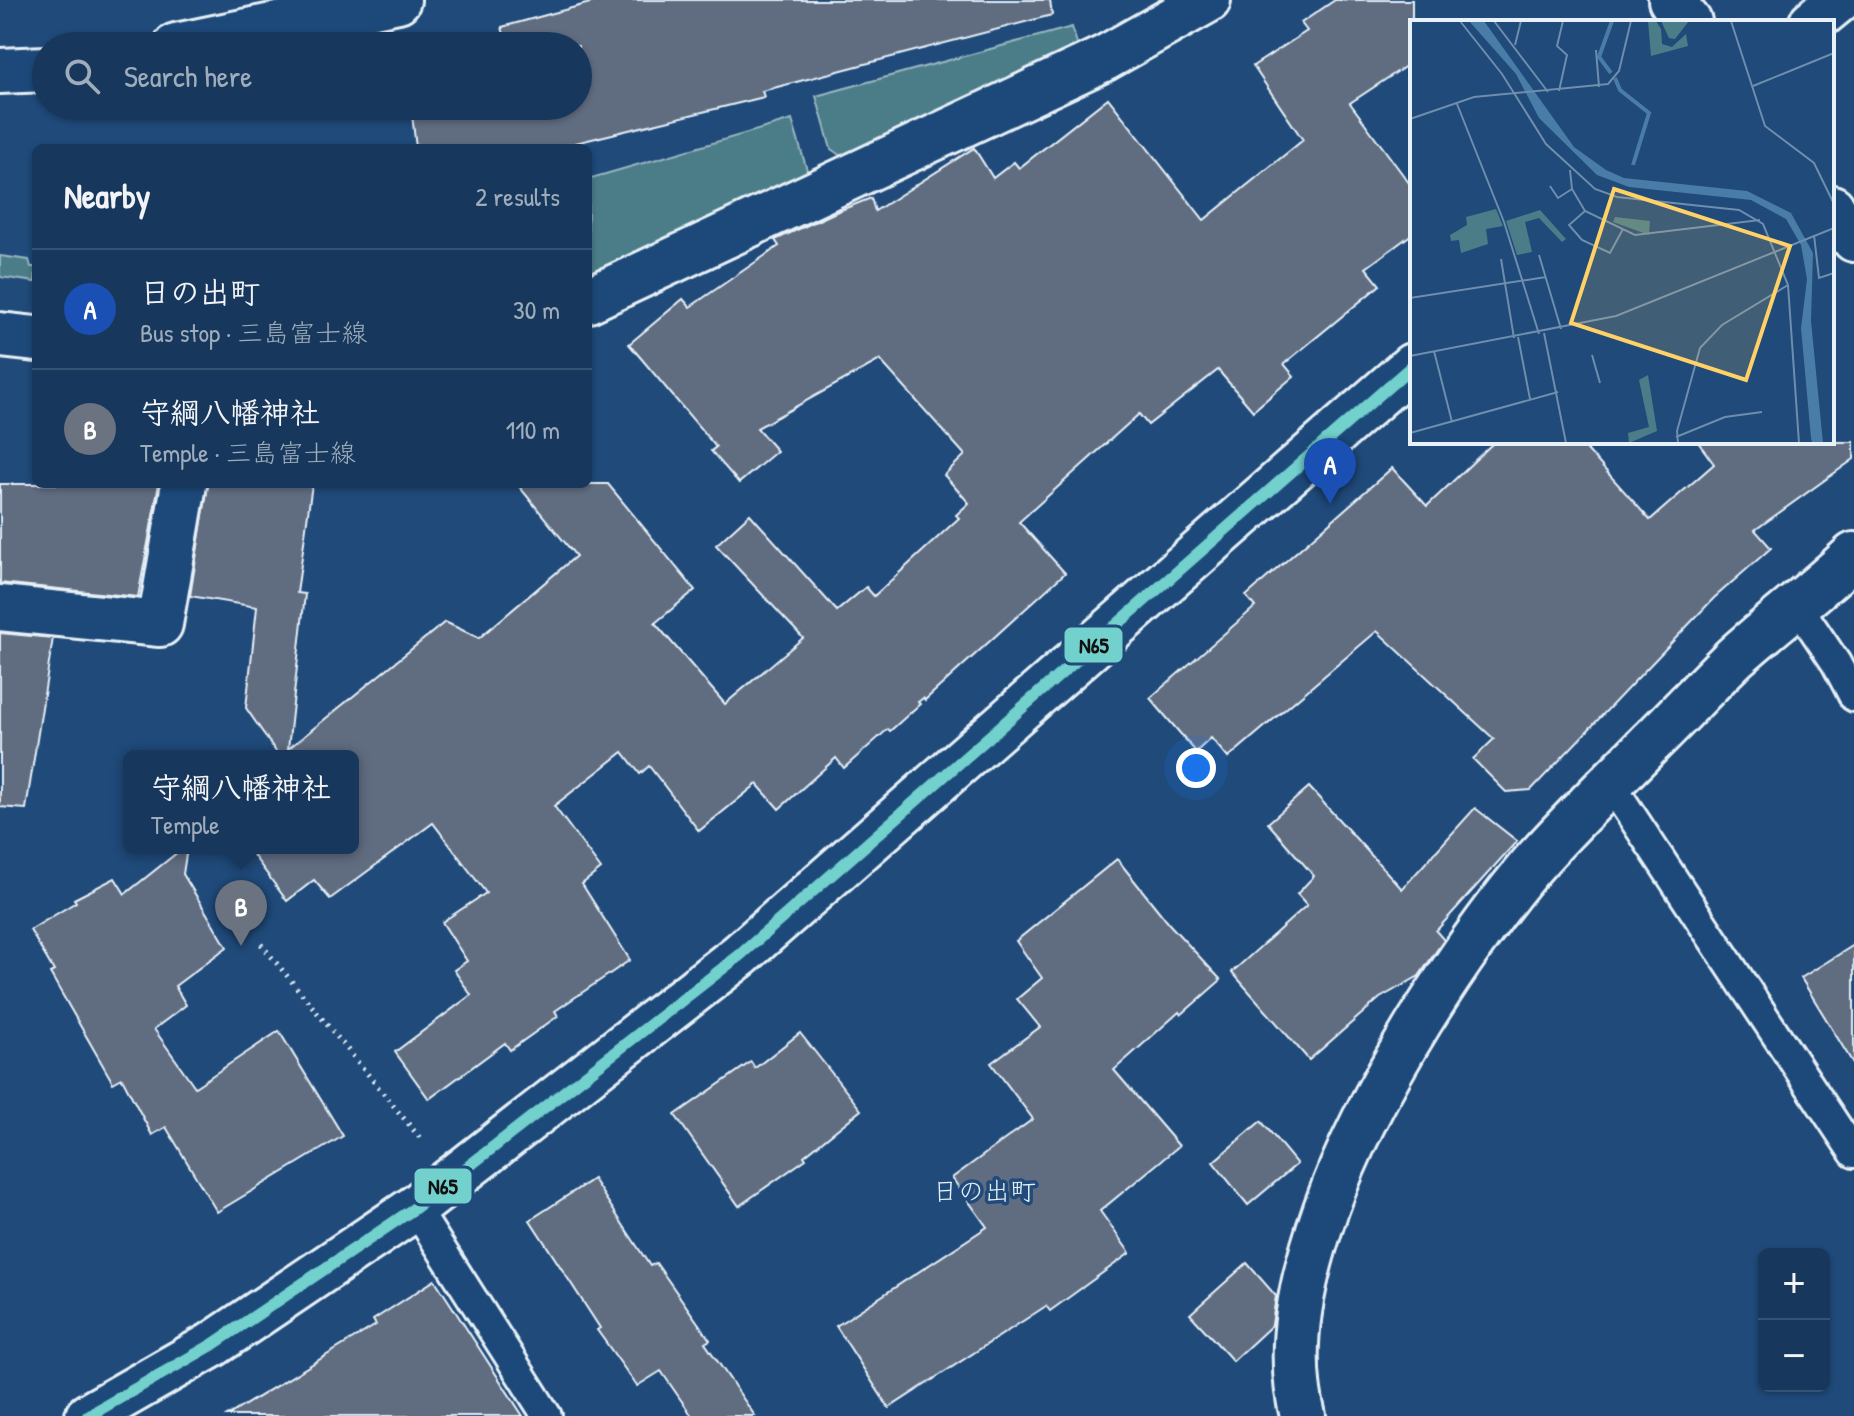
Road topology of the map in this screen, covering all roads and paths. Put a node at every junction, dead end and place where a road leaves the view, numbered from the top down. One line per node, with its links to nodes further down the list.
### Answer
1 (398, 0): 7 (street)
2 (1208, 0): 12 (street)
3 (1671, 0): 5 (street)
4 (1839, 0): 6 (street)
5 (1687, 20)
6 (1814, 20)
7 (244, 32)
8 (32, 70): 9 (street)
9 (0, 71)
10 (1834, 211): 11 (street)
11 (1854, 239)
12 (592, 298)
13 (0, 335): 14 (street)
14 (32, 339)
15 (1410, 368): 25 (street)
16 (183, 488): 19 (street)
17 (1854, 555): 18 (street)
18 (1797, 605): 20 (lane); 21 (street)
19 (0, 608)
20 (1854, 697)
21 (1610, 783): 24 (lane); 28 (street)
22 (261, 944): 23 (path)
23 (423, 1142)
24 (1854, 1153)
25 (415, 1208): 26 (street); 27 (lane)
26 (88, 1416)
27 (547, 1416)
28 (1303, 1416)

